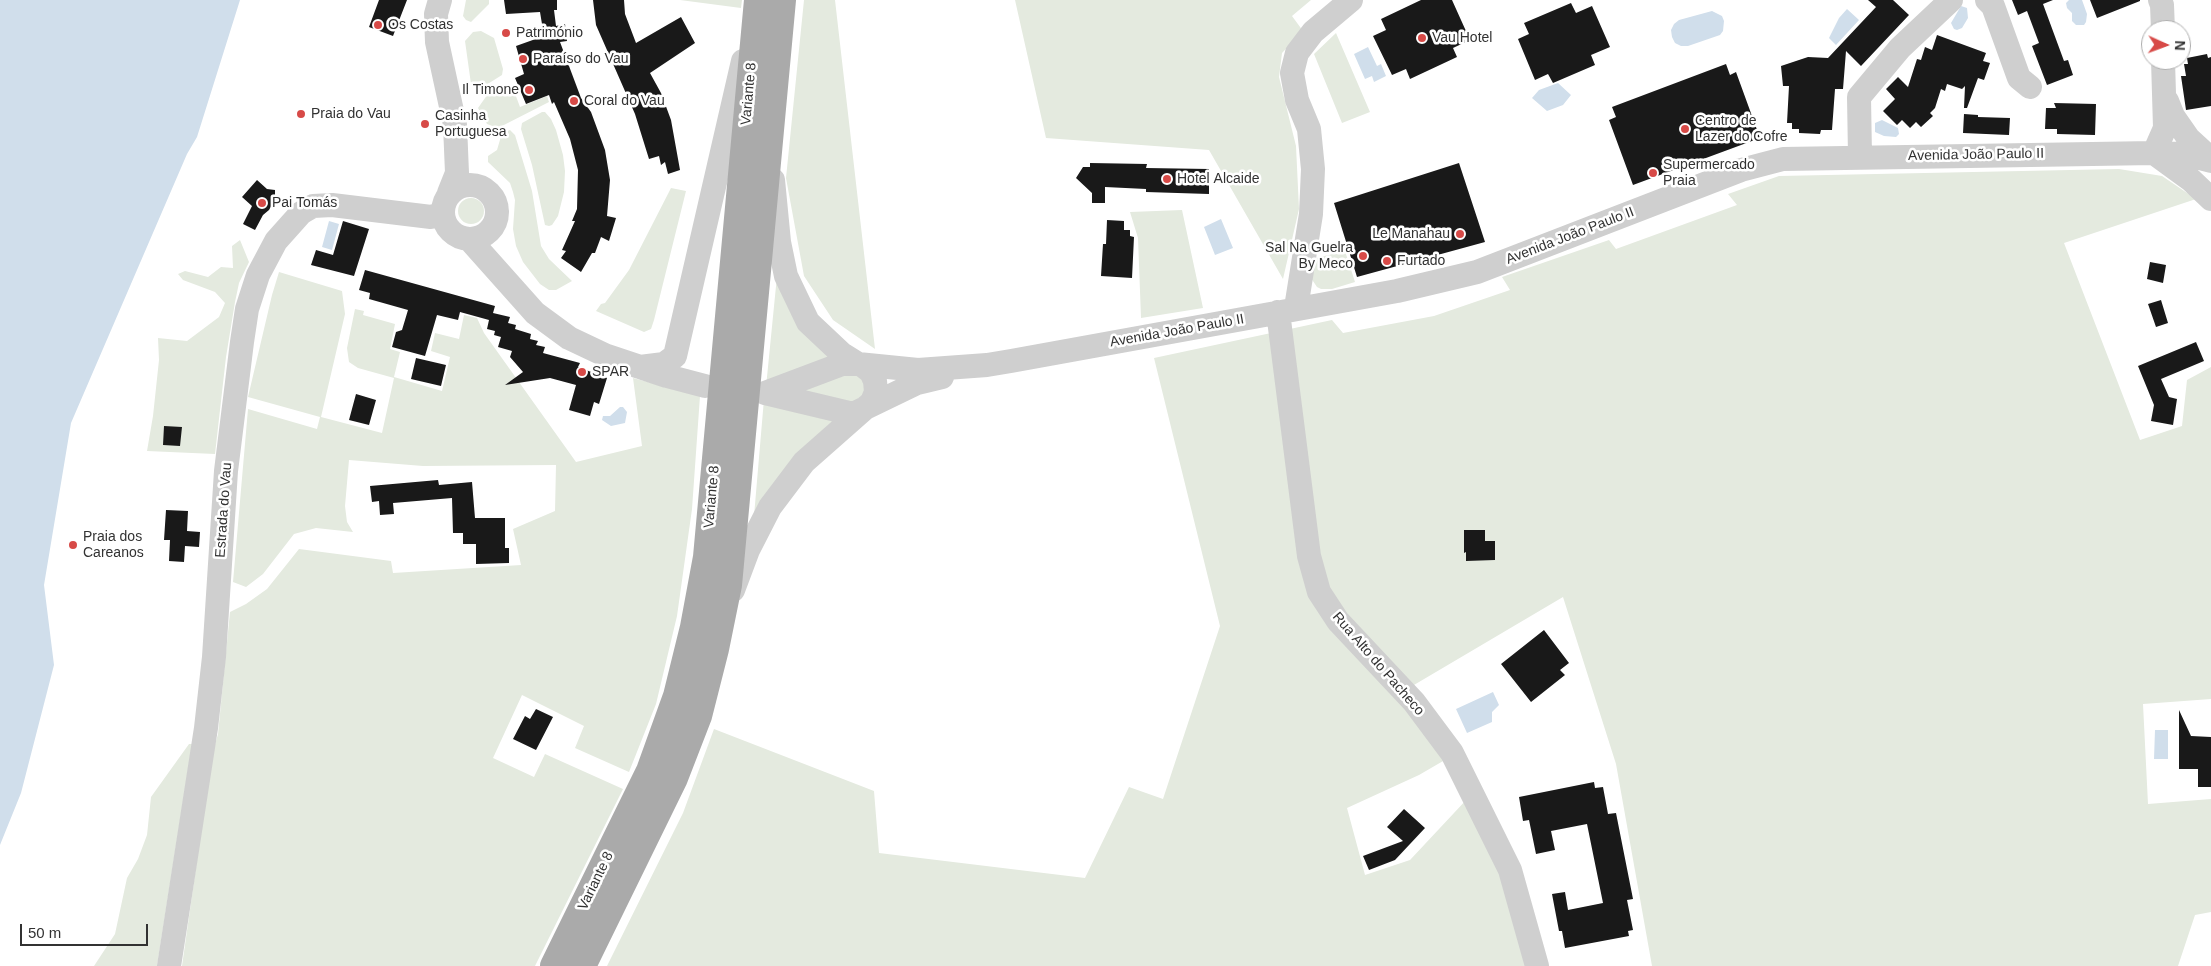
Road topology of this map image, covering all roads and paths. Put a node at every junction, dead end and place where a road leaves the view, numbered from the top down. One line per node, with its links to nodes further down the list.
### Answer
1 (440, 0): 13 (street)
2 (757, 0): 24 (street); 31 (main road, Variante 8)
3 (782, 0): 10 (main road, Variante 8)
4 (1351, 0): 23 (street, Rua Alto do Pacheco)
5 (1951, 0): 15 (street)
6 (1987, 0): 11 (street)
7 (2163, 2): 8 (street)
8 (2163, 20)
9 (2163, 70): 12 (street)
10 (775, 73): 25 (street); 29 (main road, Variante 8)
11 (2030, 87)
12 (2163, 91): 14 (street); 16 (street)
13 (455, 125): 17 (street); 19 (street)
14 (2154, 152): 15 (street, Avenida João Paulo II); 16 (street, Avenida João Paulo II); 18 (street)
15 (1860, 156): 23 (street, Avenida João Paulo II)
16 (2211, 160)
17 (481, 186): 19 (street); 20 (street)
18 (2211, 199)
19 (446, 203): 21 (street); 30 (street, Estrada do Vau)
20 (496, 219): 21 (street); 22 (street)
21 (469, 239): 22 (street)
22 (503, 276): 27 (street)
23 (1287, 310): 26 (street, Avenida João Paulo II); 33 (street, Rua Alto do Pacheco)
24 (680, 342): 27 (street); 27 (street)
25 (860, 364): 26 (street); 28 (street); 28 (street)
26 (987, 365): 28 (street)
27 (640, 367)
28 (865, 409): 29 (street)
29 (716, 649): 32 (main road, Variante 8)
30 (169, 966)
31 (554, 966)
32 (582, 966)
33 (1537, 966)

